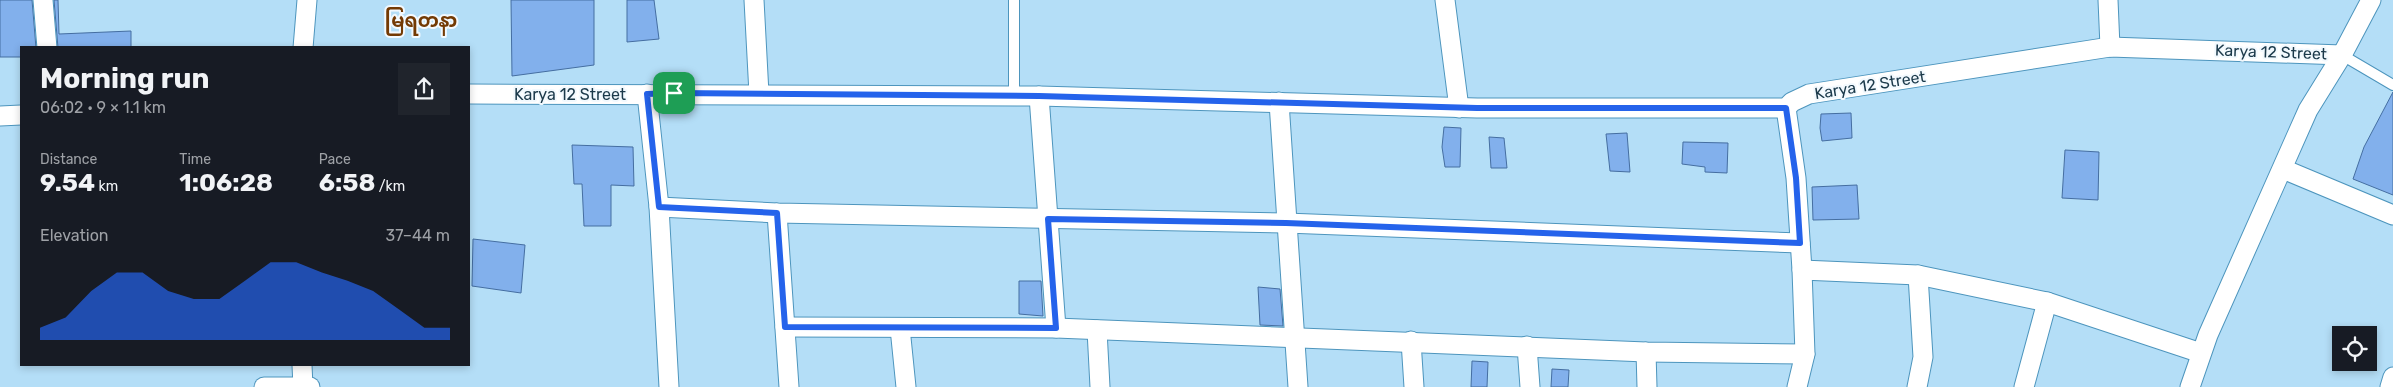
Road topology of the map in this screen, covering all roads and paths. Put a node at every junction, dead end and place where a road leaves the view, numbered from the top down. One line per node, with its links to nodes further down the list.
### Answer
1 (43, 0): 8 (street)
2 (307, 0): 9 (street)
3 (754, 0): 15 (street)
4 (1014, 0): 16 (lane)
5 (1445, 0): 19 (street)
6 (2108, 0): 10 (street)
7 (2371, 0): 11 (street)
8 (47, 46)
9 (303, 46)
10 (2110, 47): 11 (street, Karya 12 Street); 20 (street, Karya 12 Street)
11 (2342, 55): 12 (lane); 23 (street)
12 (2393, 85)
13 (470, 94): 14 (street, Karya 12 Street)
14 (647, 94): 15 (street, Karya 12 Street); 24 (street)
15 (759, 94): 16 (street, Karya 12 Street)
16 (1014, 96): 17 (street, Karya 12 Street)
17 (1039, 96): 18 (street, Karya 12 Street); 27 (street)
18 (1279, 102): 19 (street, Karya 12 Street); 28 (street)
19 (1459, 108): 20 (street, Karya 12 Street)
20 (1786, 108): 29 (street)
21 (0, 116): 22 (street)
22 (20, 116)
23 (2284, 169): 26 (street); 41 (street)
24 (659, 207): 25 (street); 47 (street)
25 (777, 213): 27 (street); 33 (street)
26 (2393, 215)
27 (1048, 219): 28 (street); 35 (street)
28 (1286, 223): 29 (street); 37 (street)
29 (1800, 243): 30 (street)
30 (1802, 270): 31 (street); 42 (street)
31 (1918, 275): 32 (street); 56 (street)
32 (2047, 302): 41 (street); 57 (street)
33 (785, 327): 34 (street); 48 (street)
34 (900, 328): 35 (street); 49 (street)
35 (1056, 328): 36 (street)
36 (1097, 330): 37 (street); 50 (street)
37 (1294, 337): 38 (street); 51 (street)
38 (1411, 341): 39 (street); 52 (street)
39 (1527, 346): 40 (street); 53 (street)
40 (1646, 352): 42 (street); 54 (street)
41 (2201, 353): 58 (street)
42 (1805, 354): 55 (street)
43 (302, 366): 46 (street)
44 (2393, 377): 59 (street)
45 (264, 387): 46 (street)
46 (305, 387)
47 (669, 387)
48 (789, 387)
49 (906, 387)
50 (1100, 387)
51 (1298, 387)
52 (1414, 387)
53 (1530, 387)
54 (1647, 387)
55 (1798, 387)
56 (1917, 387)
57 (2024, 387)
58 (2190, 387)
59 (2390, 387)

